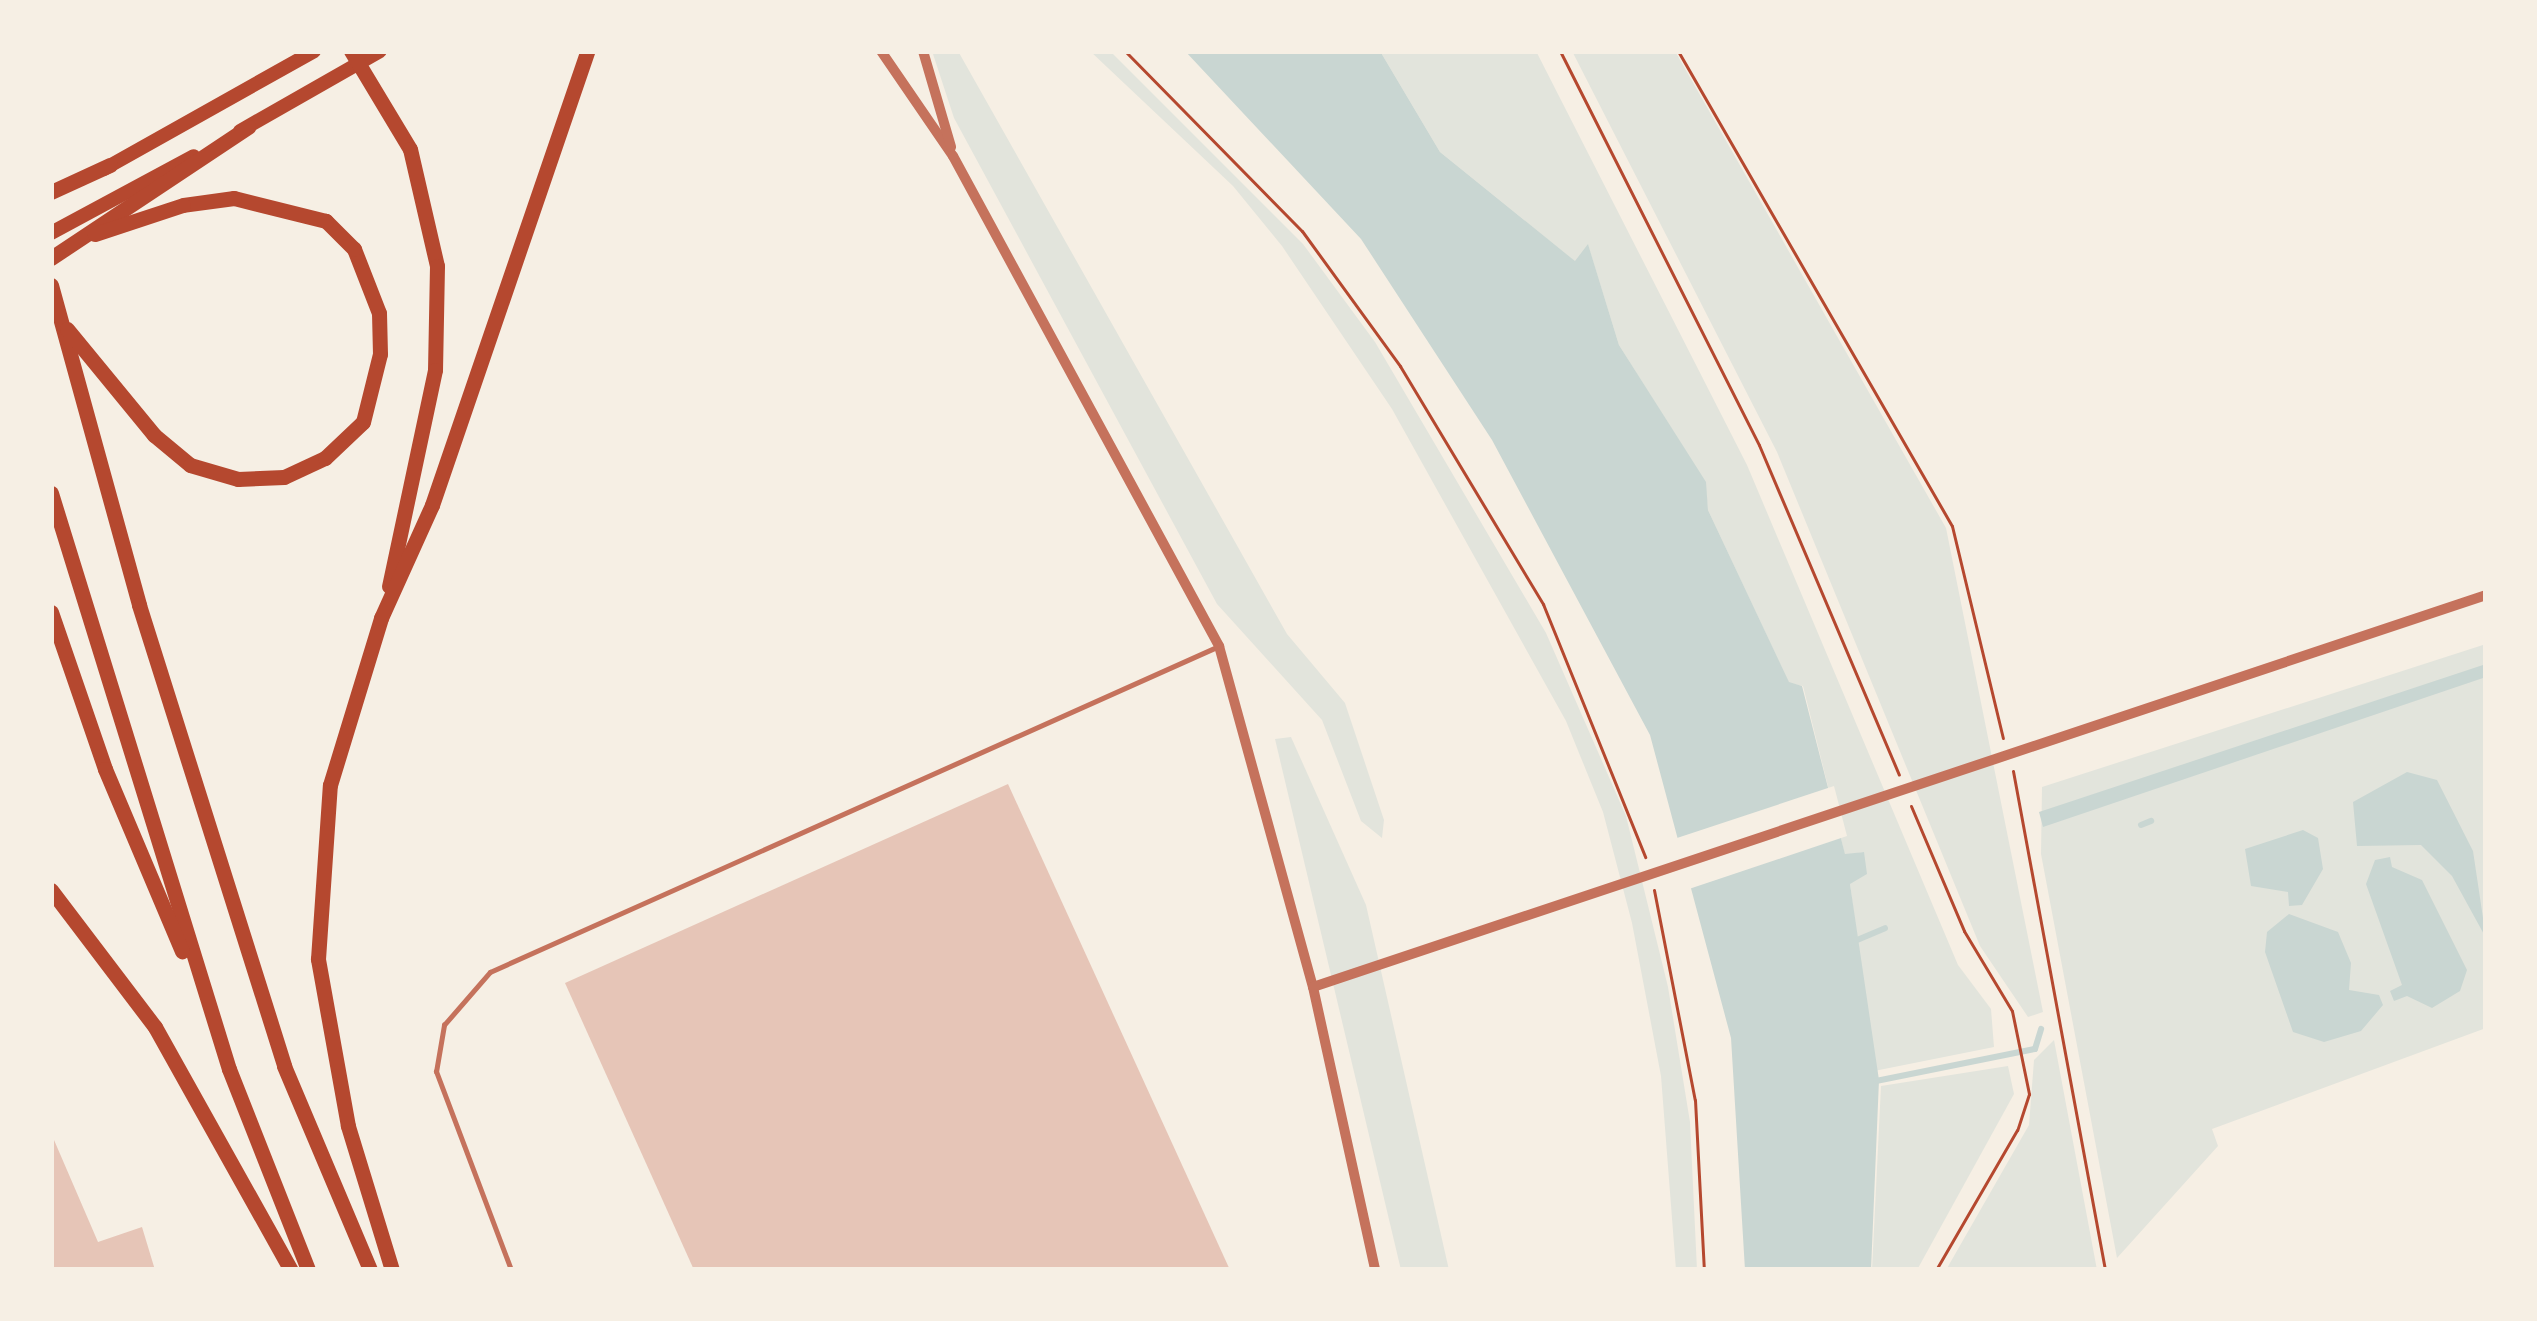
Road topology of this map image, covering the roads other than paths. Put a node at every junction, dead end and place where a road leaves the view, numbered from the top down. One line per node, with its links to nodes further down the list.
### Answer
1 (314, 51): 9 (highway)
2 (351, 51): 19 (highway)
3 (380, 51): 7 (highway)
4 (587, 51): 19 (highway)
5 (881, 51): 8 (street)
6 (922, 51): 8 (street)
7 (248, 127): 11 (highway); 12 (highway)
8 (953, 156): 20 (street)
9 (110, 166): 10 (highway)
10 (51, 195)
11 (51, 233)
12 (95, 234): 13 (highway); 15 (highway)
13 (51, 258)
14 (51, 285): 15 (highway)
15 (60, 315): 26 (highway)
16 (51, 493): 23 (highway)
17 (2486, 595): 22 (street)
18 (51, 612): 23 (highway)
19 (381, 618): 27 (highway)
20 (1219, 646): 22 (street); 28 (lane)
21 (51, 890): 24 (highway)
22 (1313, 987): 29 (street)
23 (221, 1043): 25 (highway)
24 (291, 1270)
25 (308, 1270)
26 (370, 1270)
27 (392, 1270)
28 (512, 1270)
29 (1375, 1270)

